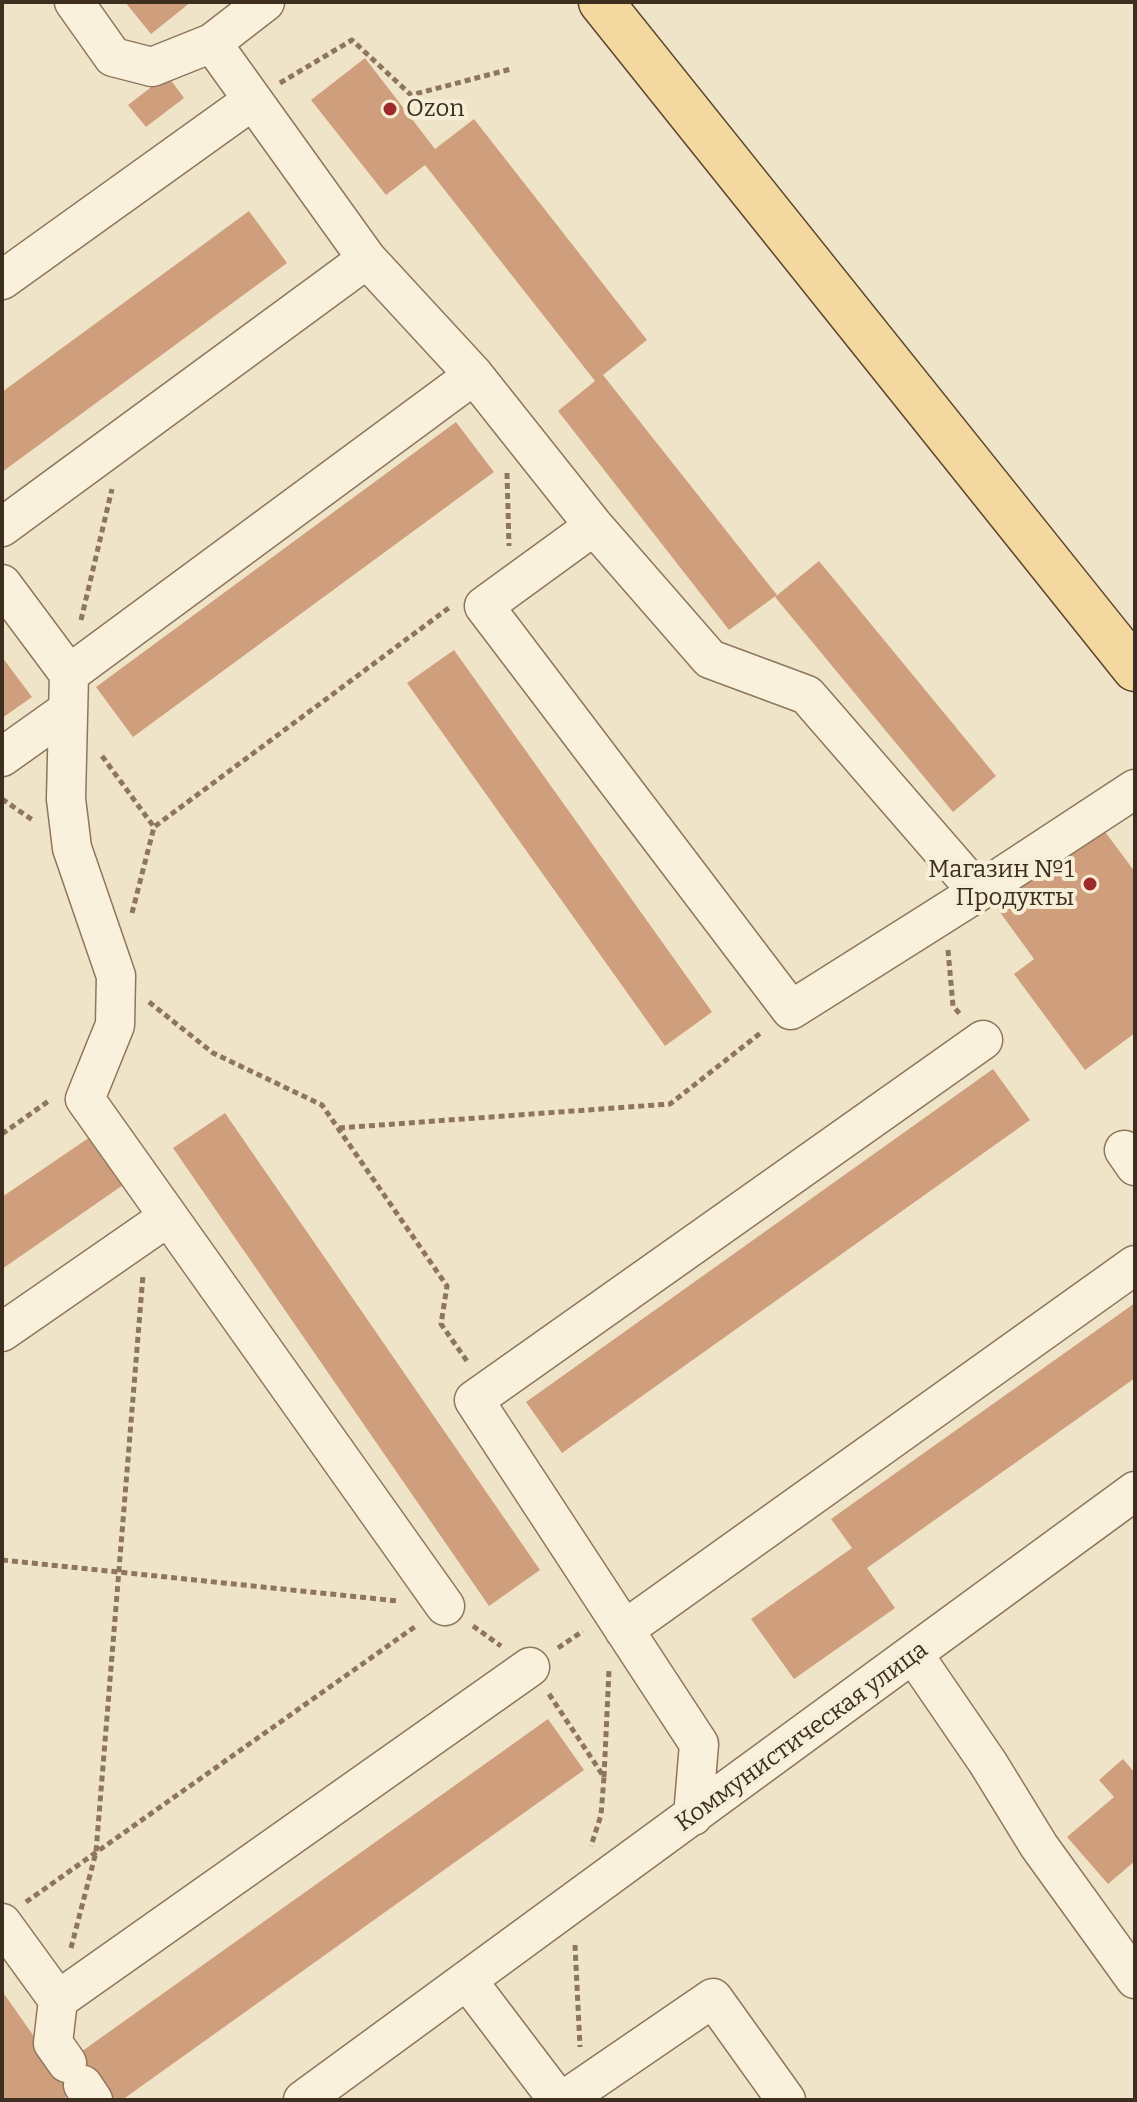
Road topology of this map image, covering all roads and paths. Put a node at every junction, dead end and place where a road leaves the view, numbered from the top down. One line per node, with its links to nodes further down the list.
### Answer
1 (74, 2): 4 (street)
2 (265, 2): 4 (street)
3 (601, 2): 16 (main road)
4 (212, 43): 6 (street)
5 (511, 69): 6 (path)
6 (253, 100): 7 (street); 8 (street)
7 (367, 259): 9 (street); 11 (street)
8 (2, 280)
9 (474, 375): 10 (street); 17 (street)
10 (505, 414): 12 (street); 15 (path)
11 (124, 437): 13 (street); 17 (path)
12 (594, 526): 15 (street); 21 (street)
13 (2, 527)
14 (2, 584): 17 (street)
15 (497, 597): 20 (path); 25 (street)
16 (1135, 669)
17 (68, 692): 18 (street); 20 (path); 24 (street)
18 (2, 757)
19 (1135, 789): 21 (street)
20 (154, 827): 23 (path)
21 (978, 892): 22 (street)
22 (944, 914): 25 (street); 26 (path)
23 (131, 916)
24 (116, 976): 27 (path); 28 (street)
25 (791, 1010): 27 (path)
26 (983, 1040): 31 (street)
27 (338, 1128): 31 (path)
28 (157, 1224): 30 (street); 34 (path); 35 (street)
29 (1135, 1265): 36 (street)
30 (2, 1332)
31 (488, 1391): 36 (street)
32 (1135, 1491): 37 (street, Коммунистическая улица)
33 (2, 1560): 34 (path)
34 (119, 1570): 35 (path); 41 (path)
35 (445, 1606): 38 (path); 41 (path)
36 (618, 1620): 38 (path); 39 (path); 40 (street)
37 (914, 1655): 40 (street, Коммунистическая улица); 44 (street)
38 (530, 1667): 39 (path); 46 (street)
39 (604, 1777): 42 (path)
40 (693, 1816): 42 (street, Коммунистическая улица)
41 (96, 1852): 43 (path); 46 (path)
42 (573, 1903): 45 (street, Коммунистическая улица); 48 (path)
43 (8, 1916): 46 (street)
44 (1135, 1979)
45 (467, 1980): 48 (street); 49 (street, Коммунистическая улица)
46 (58, 2000): 47 (street)
47 (81, 2083)
48 (568, 2096): 50 (street)
49 (303, 2100)
50 (786, 2100)

